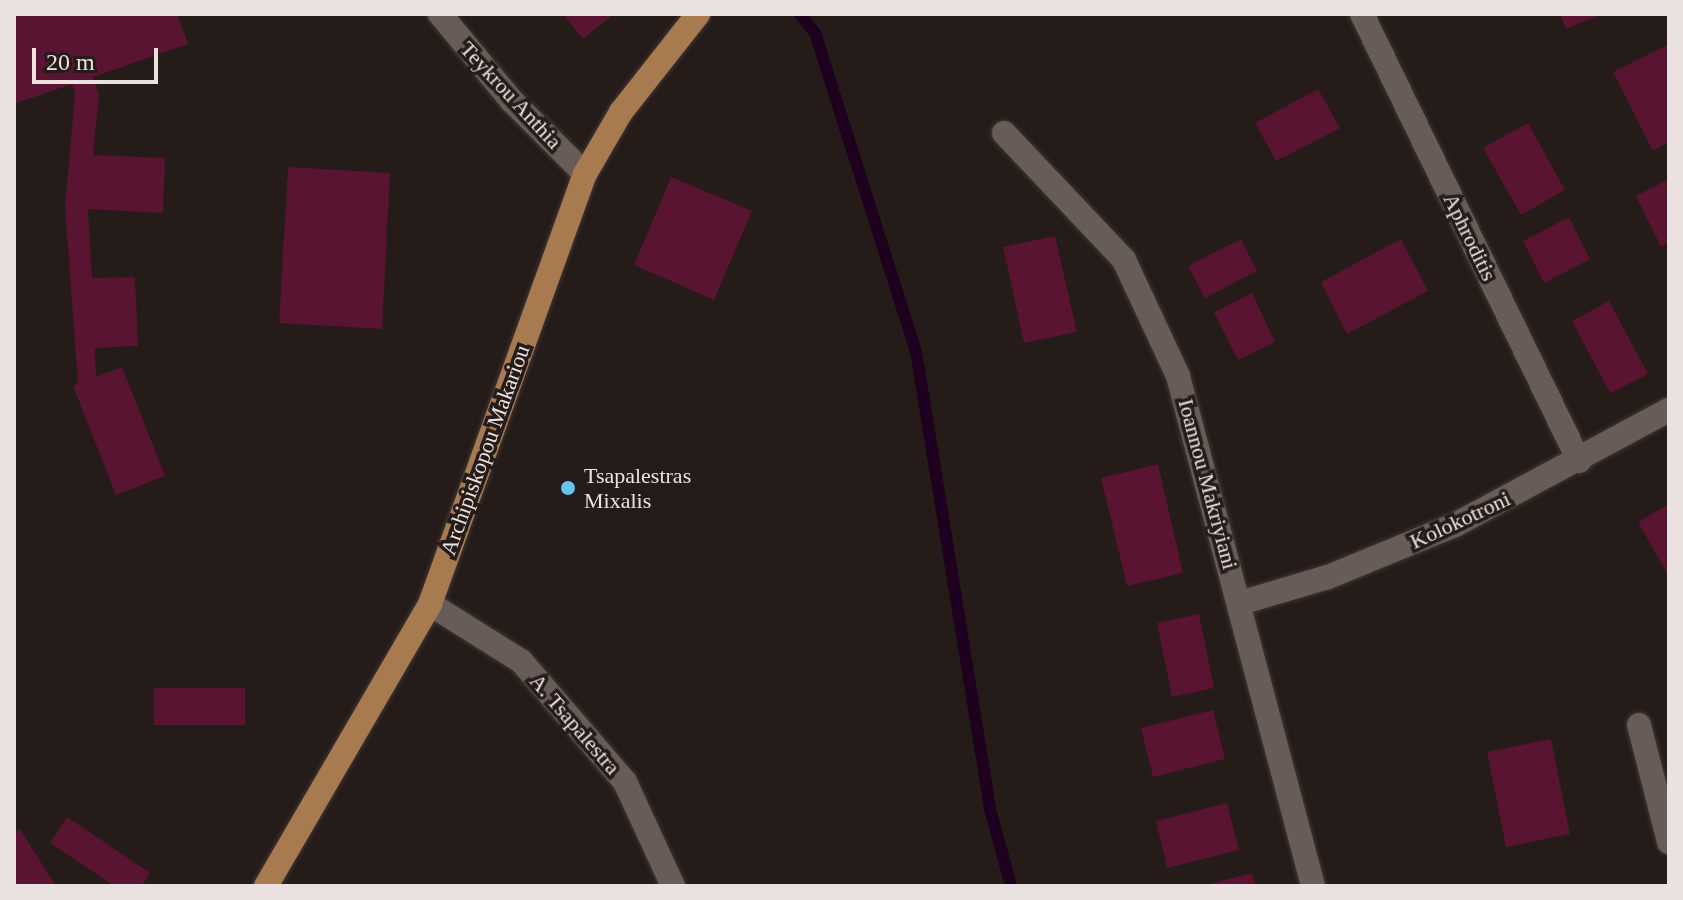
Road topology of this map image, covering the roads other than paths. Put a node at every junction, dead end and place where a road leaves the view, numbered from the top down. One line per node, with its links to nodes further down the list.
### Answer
1 (440, 14): 5 (street, Teykrou Anthia)
2 (698, 14): 5 (main road, Archipiskopou Makariou)
3 (1362, 14): 7 (street, Aphroditis)
4 (1004, 133): 8 (street, Ioannou Makriyiani)
5 (585, 174): 9 (main road, Archipiskopou Makariou)
6 (1669, 410): 7 (street, Kolokotroni)
7 (1579, 461): 8 (street, Kolokotroni)
8 (1240, 603): 14 (street, Ioannou Makriyiani)
9 (430, 604): 12 (main road, Archipiskopou Makariou); 13 (street, A. Tsapalestra)
10 (1639, 725): 11 (street)
11 (1669, 842)
12 (266, 886)
13 (673, 886)
14 (1313, 886)

